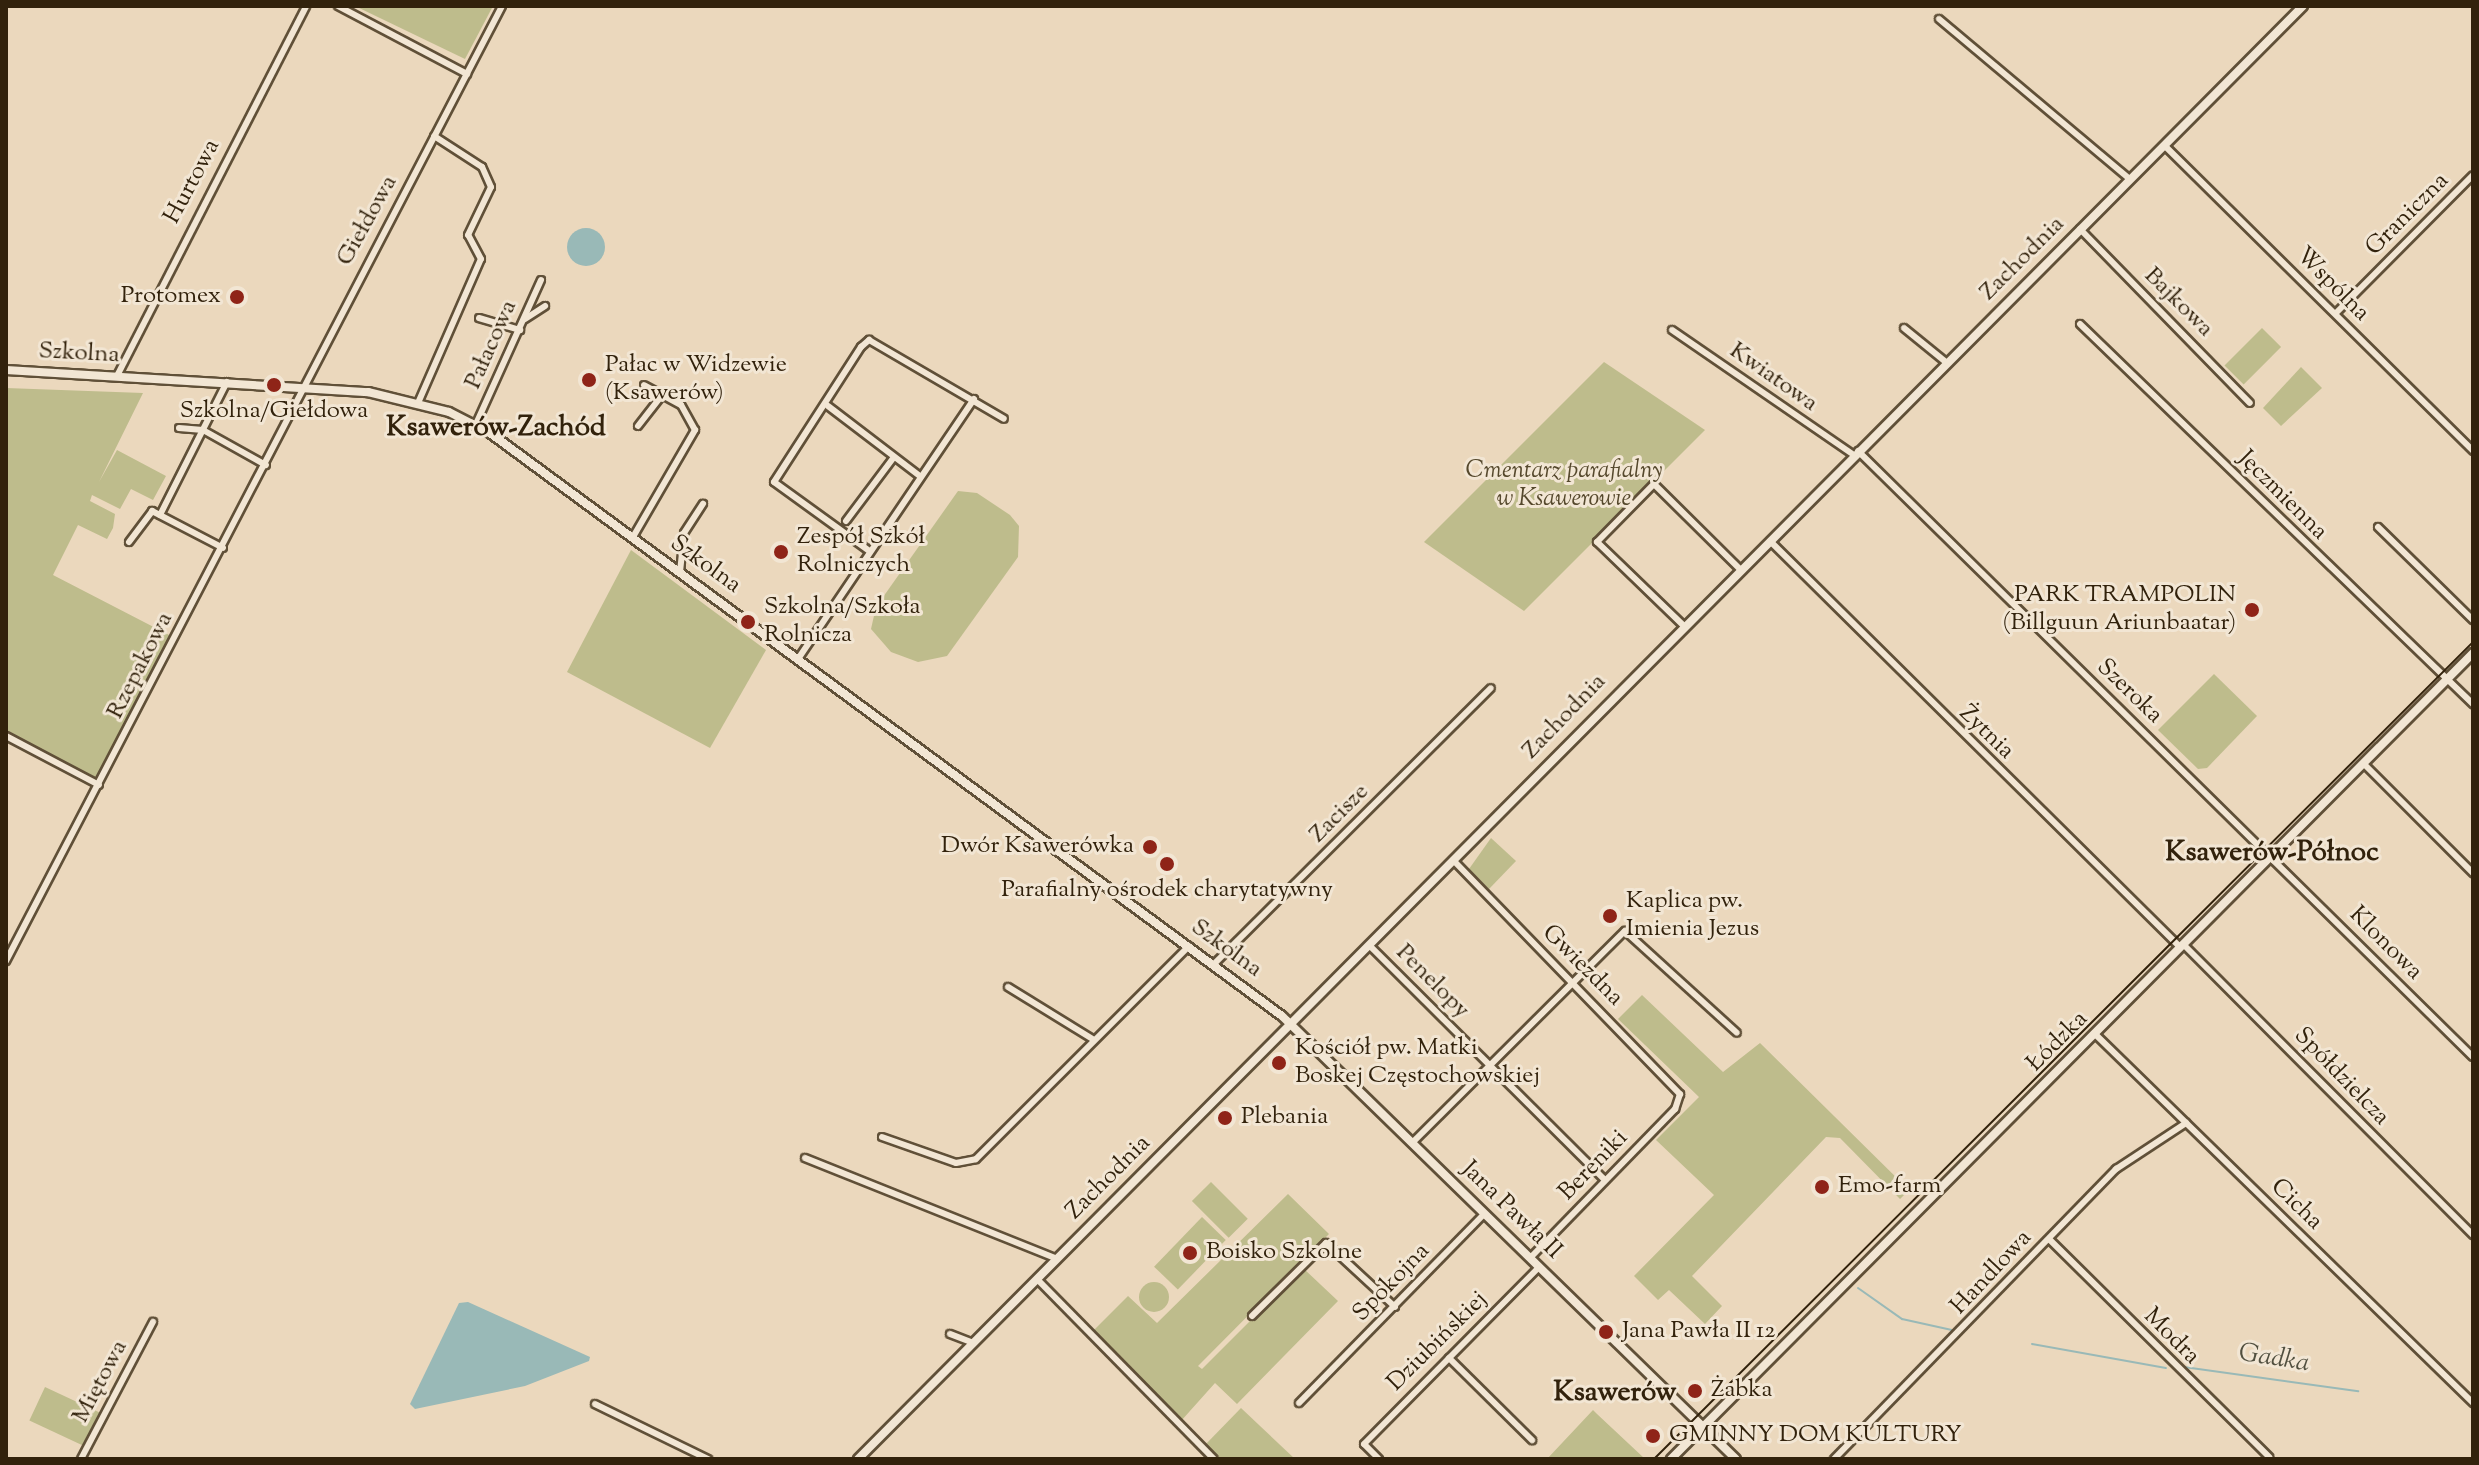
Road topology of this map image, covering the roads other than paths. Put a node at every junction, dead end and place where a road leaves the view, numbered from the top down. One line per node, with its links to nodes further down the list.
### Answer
1 (306, 6): 22 (street, Hurtowa)
2 (338, 6): 6 (street)
3 (502, 6): 6 (street, Giełdowa)
4 (2303, 6): 8 (street, Zachodnia)
5 (1939, 19): 10 (street)
6 (467, 74): 7 (street, Giełdowa)
7 (434, 136): 25 (street, Giełdowa); 28 (street)
8 (2164, 145): 10 (street, Zachodnia); 14 (street, Wspólna)
9 (2473, 175): 14 (street, Graniczna)
10 (2130, 179): 11 (street, Zachodnia)
11 (2080, 229): 20 (street, Zachodnia); 29 (street, Bajkowa)
12 (541, 280): 17 (street, Pałacowa)
13 (545, 306): 17 (street)
14 (2336, 313): 36 (street, Wspólna)
15 (479, 318): 17 (street)
16 (2080, 324): 56 (street, Jęczmienna)
17 (521, 326): 32 (street, Pałacowa)
18 (1904, 328): 20 (street)
19 (1672, 330): 37 (street, Kwiatowa)
20 (1947, 363): 37 (street, Zachodnia)
21 (6, 370): 22 (street, Szkolna)
22 (117, 376): 23 (street, Szkolna)
23 (227, 382): 25 (street, Szkolna); 35 (street)
24 (644, 385): 26 (street)
25 (302, 386): 28 (street, Szkolna); 39 (street, Rzepakowa)
26 (663, 394): 33 (street); 45 (street)
27 (974, 399): 30 (street); 31 (street); 40 (street)
28 (418, 403): 32 (street, Szkolna)
29 (2250, 403)
30 (828, 406): 38 (street); 49 (street)
31 (1004, 419)
32 (476, 424): 45 (street, Szkolna)
33 (638, 426)
34 (179, 428): 35 (street)
35 (203, 430): 39 (street); 42 (street)
36 (2473, 451)
37 (1856, 453): 46 (street, Zachodnia); 62 (street, Szeroka)
38 (894, 457): 40 (street); 43 (street)
39 (266, 465): 48 (street, Rzepakowa)
40 (920, 476): 49 (street)
41 (703, 504): 51 (street)
42 (160, 515): 47 (street); 48 (street)
43 (846, 521)
44 (2378, 527): 52 (street)
45 (633, 537): 51 (street, Szkolna)
46 (1770, 541): 50 (street, Zachodnia); 67 (street, Żytnia)
47 (129, 542)
48 (223, 548): 61 (street, Rzepakowa)
49 (868, 550): 55 (street)
50 (1741, 570): 53 (street, Zachodnia); 53 (street)
51 (680, 572): 55 (street, Szkolna)
52 (2473, 620)
53 (1684, 626): 63 (street, Zachodnia)
54 (2473, 653): 56 (street, Łódzka)
55 (798, 659): 66 (street, Szkolna)
56 (2446, 680): 58 (street, Jęczmienna); 60 (street, Łódzka)
57 (1491, 688): 69 (street, Zacisze)
58 (2473, 704)
59 (6, 736): 61 (street)
60 (2363, 763): 62 (street, Łódzka); 64 (street)
61 (99, 785): 68 (street, Rzepakowa)
62 (2271, 857): 67 (street, Łódzka); 76 (street, Klonowa)
63 (1454, 861): 65 (street, Zachodnia); 70 (street, Gwiezdna)
64 (2473, 873)
65 (1369, 945): 72 (street, Zachodnia); 77 (street, Penelopy)
66 (1189, 946): 69 (street, Szkolna); 75 (street)
67 (2181, 946): 74 (street, Łódzka); 85 (street, Spółdzielcza)
68 (6, 961)
69 (1213, 965): 72 (street, Szkolna)
70 (1573, 982): 73 (street); 77 (street); 78 (street, Gwiezdna)
71 (1008, 987): 75 (street)
72 (1291, 1024): 81 (street, Jana Pawła II); 88 (street, Zachodnia)
73 (1737, 1033)
74 (2094, 1033): 79 (street, Cicha); 100 (street, Łódzka)
75 (1094, 1040): 80 (street)
76 (2473, 1057)
77 (1490, 1065): 81 (street); 83 (street, Penelopy)
78 (1680, 1098): 83 (street, Bereniki)
79 (2186, 1123): 86 (street, Handlowa); 98 (street, Cicha)
80 (882, 1137)
81 (1413, 1142): 84 (street, Jana Pawła II)
82 (805, 1158): 88 (street)
83 (1605, 1180): 87 (street, Bereniki)
84 (1484, 1214): 87 (street, Jana Pawła II); 91 (street, Spokojna)
85 (2473, 1235)
86 (2049, 1239): 102 (street, Modra); 110 (street, Handlowa)
87 (1530, 1258): 89 (street, Jana Pawła II)
88 (1057, 1259): 90 (street, Zachodnia)
89 (1539, 1267): 96 (street, Dziubińskiej); 100 (street, Jana Pawła II)
90 (1037, 1279): 95 (street, Zachodnia); 106 (street)
91 (1395, 1307): 92 (street); 97 (street, Spokojna)
92 (1252, 1316)
93 (153, 1322): 103 (street, Miętowa)
94 (950, 1334): 95 (street)
95 (973, 1343): 105 (street, Zachodnia)
96 (1449, 1358): 101 (street); 107 (street, Dziubińskiej)
97 (1299, 1403)
98 (2473, 1403)
99 (595, 1404): 104 (street)
100 (1703, 1427): 108 (street, Łódzka); 109 (street, Jana Pawła II)
101 (1532, 1440)
102 (2269, 1457)
103 (81, 1459)
104 (708, 1459)
105 (858, 1459)
106 (1214, 1459)
107 (1379, 1459)
108 (1671, 1459)
109 (1736, 1459)
110 (1834, 1459)

